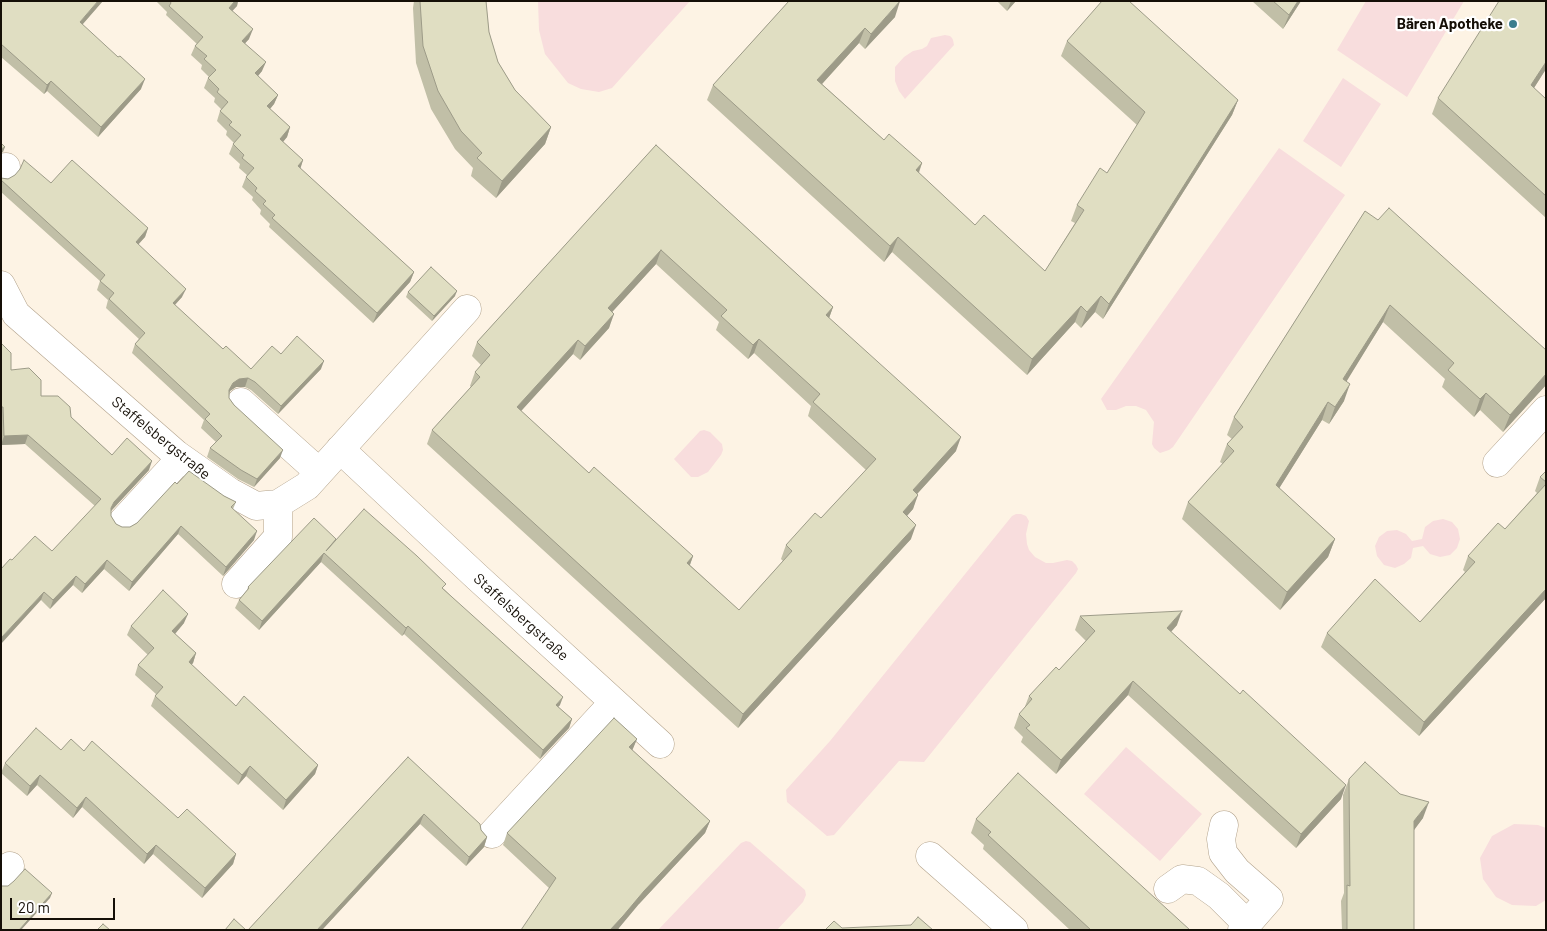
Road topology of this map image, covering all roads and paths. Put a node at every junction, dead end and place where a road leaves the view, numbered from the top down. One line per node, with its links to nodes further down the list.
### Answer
1 (1, 285): 6 (street, Staffelsbergstraße)
2 (467, 309): 5 (street)
3 (241, 402): 8 (street)
4 (1546, 410): 7 (street)
5 (340, 449): 8 (street); 12 (street, Staffelsbergstraße)
6 (181, 458): 9 (street, Staffelsbergstraße); 10 (street)
7 (1497, 463)
8 (320, 472): 9 (street)
9 (278, 504): 11 (street)
10 (123, 520)
11 (236, 584)
12 (614, 702): 13 (street, Staffelsbergstraße); 15 (street)
13 (660, 744)
14 (1224, 825): 18 (street)
15 (492, 834)
16 (930, 856): 19 (street)
17 (1168, 889): 18 (street)
18 (1244, 927)
19 (1014, 930)

